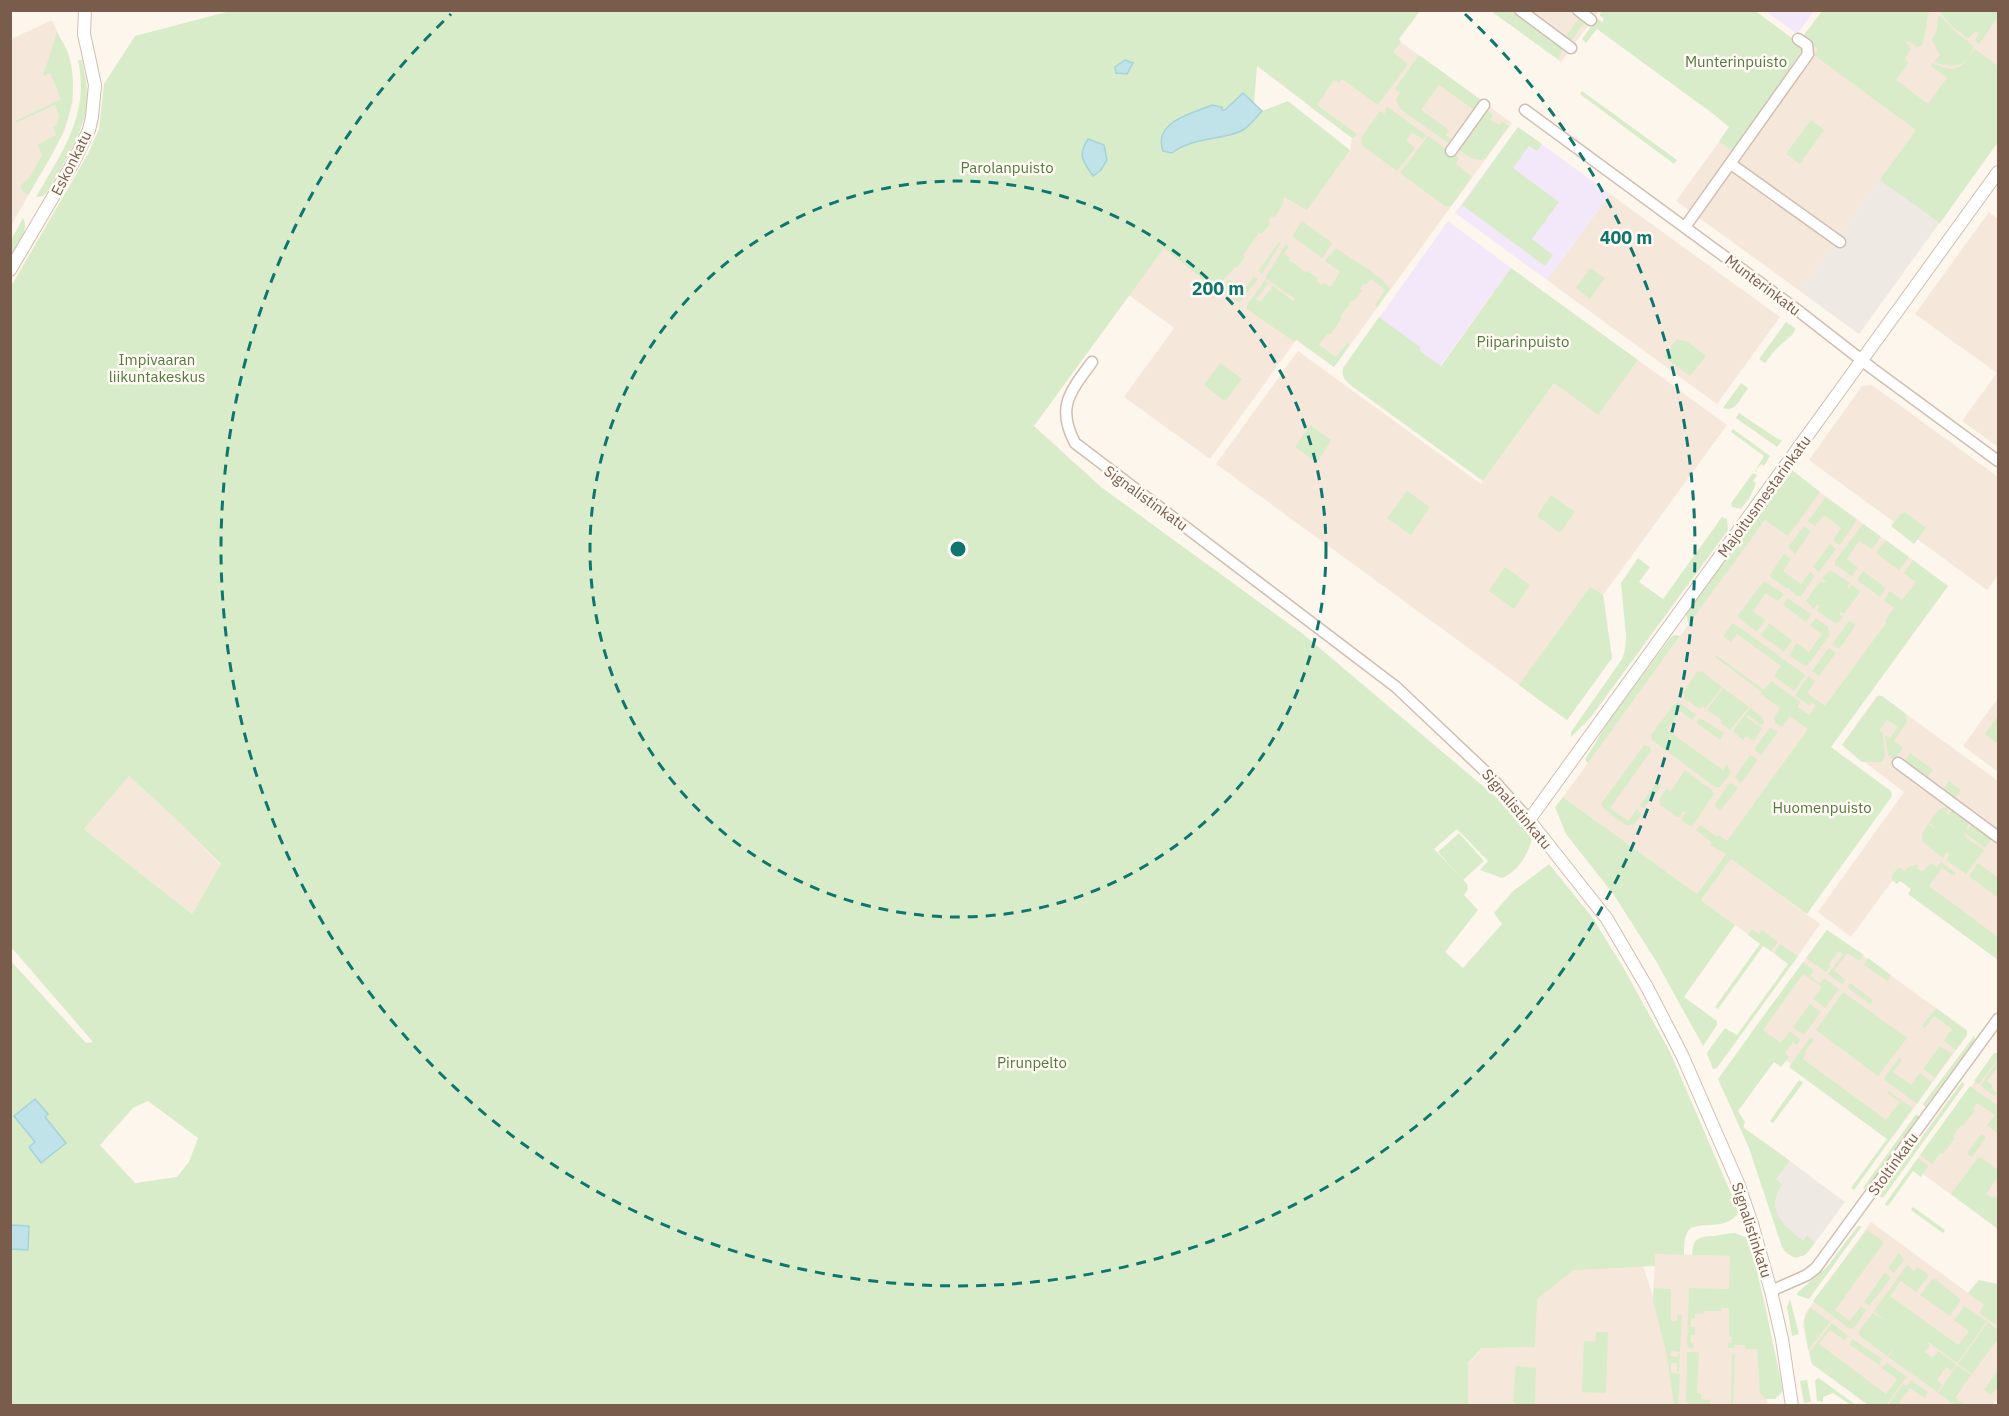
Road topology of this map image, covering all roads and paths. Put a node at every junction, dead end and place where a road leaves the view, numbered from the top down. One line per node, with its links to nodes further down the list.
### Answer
1 (85, 10): 14 (street, Eskonkatu)
2 (1520, 10): 6 (street)
3 (1578, 10): 4 (street)
4 (1592, 20)
5 (1798, 39): 10 (street)
6 (1571, 48)
7 (1484, 105): 9 (street)
8 (1525, 110): 12 (street, Munterinkatu)
9 (1451, 151)
10 (1731, 164): 12 (street); 13 (street)
11 (1998, 172): 15 (street, Majoitusmestarinkatu)
12 (1685, 227): 15 (street, Munterinkatu)
13 (1840, 242)
14 (10, 270)
15 (1862, 360): 17 (street, Munterinkatu); 19 (street, Majoitusmestarinkatu)
16 (1092, 362): 19 (street, Signalistinkatu)
17 (1998, 461)
18 (1898, 763): 20 (street)
19 (1529, 820): 22 (street, Signalistinkatu)
20 (1998, 837)
21 (1998, 1019): 22 (street, Stoltinkatu)
22 (1771, 1291): 23 (street, Signalistinkatu)
23 (1792, 1406)

